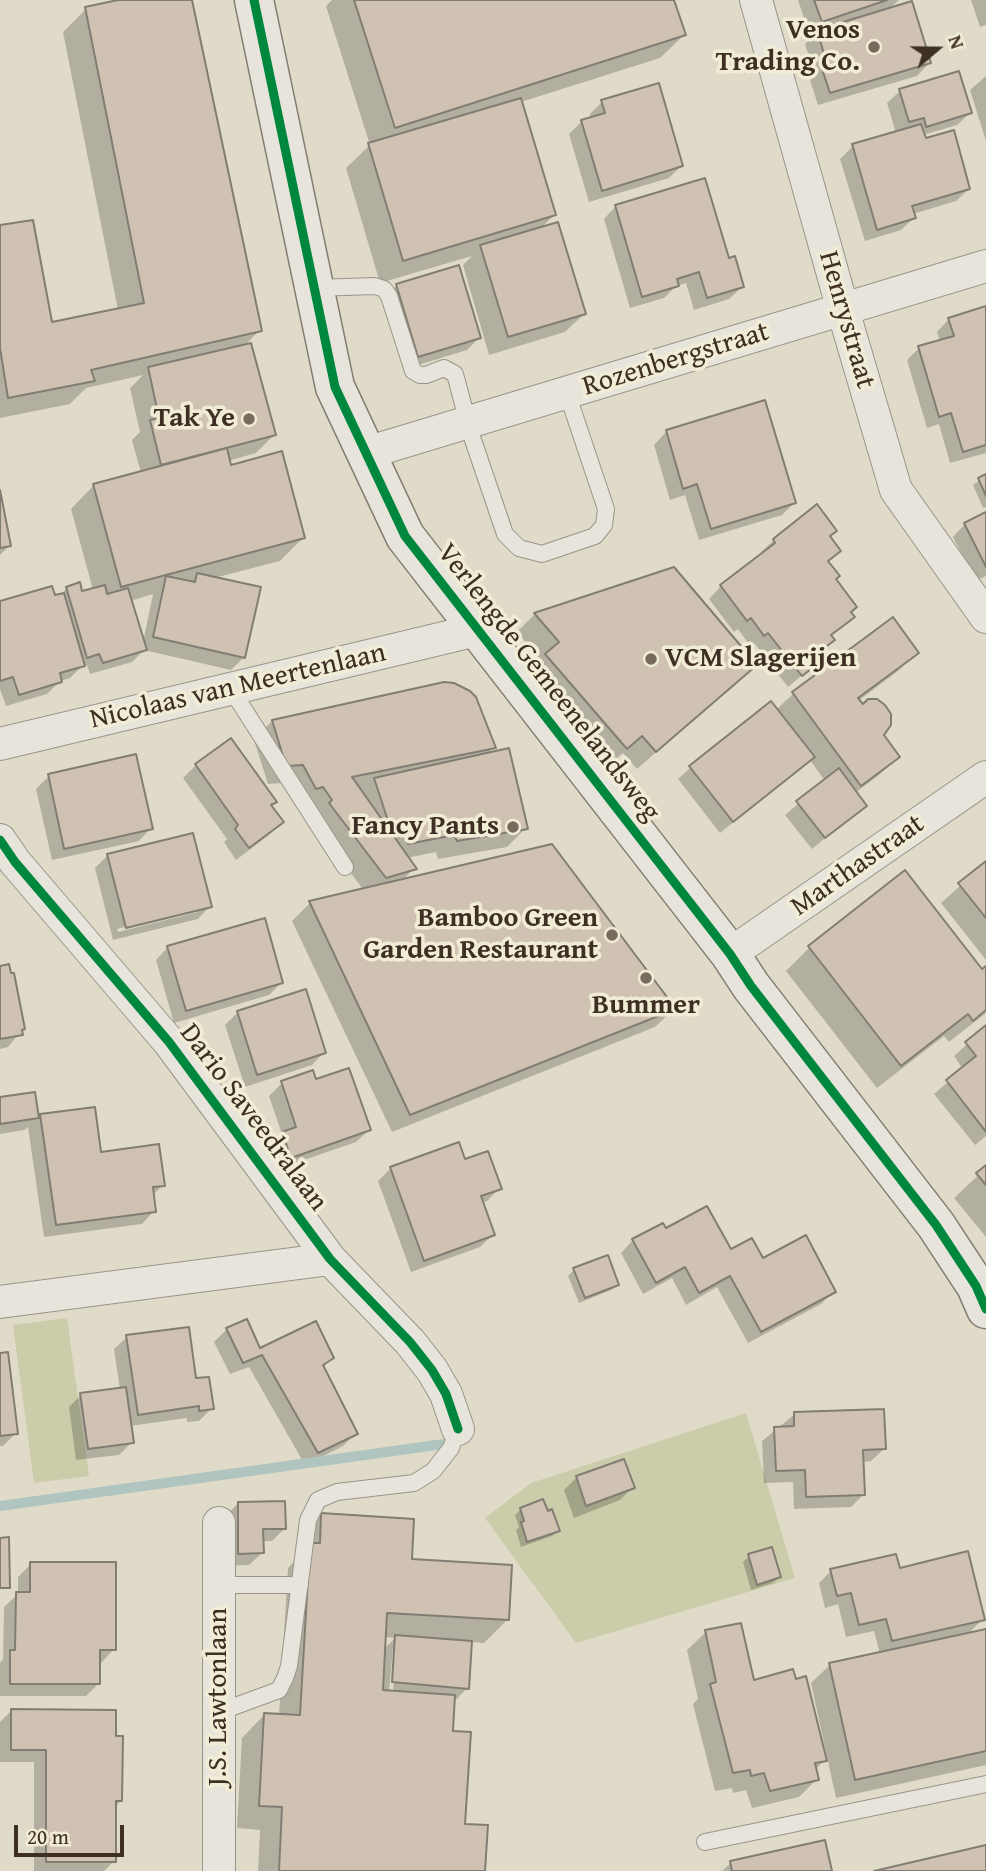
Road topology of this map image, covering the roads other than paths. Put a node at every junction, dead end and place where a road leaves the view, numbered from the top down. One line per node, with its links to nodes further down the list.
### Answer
1 (254, 0): 4 (street, Verlengde Gemeenelandsweg)
2 (756, 0): 5 (street, Henrystraat)
3 (986, 265): 5 (street, Rozenbergstraat)
4 (315, 289): 7 (lane); 8 (street, Verlengde Gemeenelandsweg)
5 (843, 310): 6 (street, Rozenbergstraat); 9 (street, Henrystraat)
6 (567, 393): 7 (street, Rozenbergstraat); 7 (lane)
7 (467, 423): 8 (street, Rozenbergstraat)
8 (366, 453): 10 (street, Verlengde Gemeenelandsweg)
9 (986, 617)
10 (477, 630): 11 (street, Nicolaas van Meertenlaan); 16 (street, Verlengde Gemeenelandsweg)
11 (231, 689): 12 (street, Nicolaas van Meertenlaan); 15 (lane)
12 (0, 744)
13 (986, 777): 16 (street, Marthastraat)
14 (5, 858): 17 (street, Dario Saveedralaan)
15 (345, 867)
16 (730, 954): 19 (street, Verlengde Gemeenelandsweg)
17 (330, 1259): 18 (street); 20 (street, Dario Saveedralaan)
18 (0, 1302)
19 (986, 1309)
20 (458, 1429): 23 (lane)
21 (219, 1523): 22 (street, J.S. Lawtonlaan)
22 (219, 1585): 23 (lane); 24 (street, J.S. Lawtonlaan)
23 (300, 1585): 24 (lane)
24 (219, 1712): 27 (street, J.S. Lawtonlaan)
25 (986, 1784): 26 (lane)
26 (705, 1842)
27 (219, 1871)

